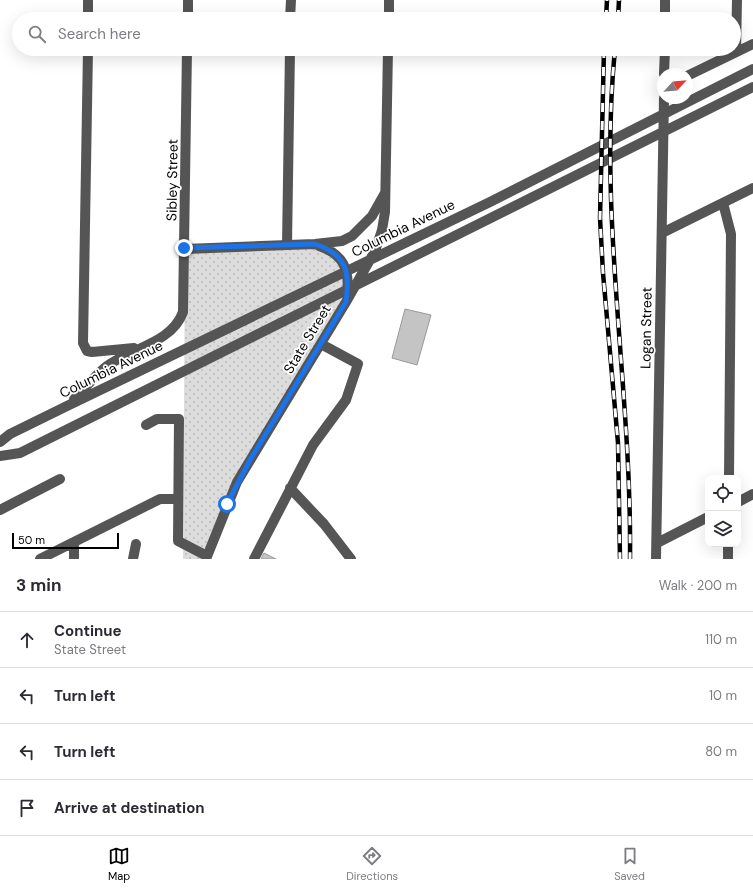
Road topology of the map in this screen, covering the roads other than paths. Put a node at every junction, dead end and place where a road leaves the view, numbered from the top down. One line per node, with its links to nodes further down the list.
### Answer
1 (88, 0): 7 (street)
2 (188, 0): 8 (street)
3 (291, 0): 9 (street)
4 (389, 0): 10 (street)
5 (665, 0): 11 (street)
6 (737, 0): 12 (street)
7 (88, 12)
8 (188, 12)
9 (290, 12)
10 (389, 12)
11 (665, 12)
12 (737, 12)
13 (753, 44): 14 (street)
14 (741, 50)
15 (88, 56): 35 (street)
16 (187, 56): 32 (street, Sibley Street)
17 (290, 56): 31 (street)
18 (388, 56): 27 (street, State Street)
19 (665, 56): 21 (street)
20 (728, 56): 23 (street)
21 (664, 68)
22 (753, 69): 36 (street, Columbia Avenue)
23 (693, 73)
24 (753, 87): 39 (street, Columbia Avenue)
25 (664, 104): 29 (street, Logan Street)
26 (753, 188): 28 (street)
27 (386, 191): 30 (street); 33 (street, State Street)
28 (723, 203): 29 (street); 40 (street)
29 (662, 233): 49 (street, Logan Street)
30 (315, 244): 31 (street); 33 (street)
31 (287, 245): 32 (street)
32 (184, 248): 35 (street, Sibley Street)
33 (346, 302): 34 (street, State Street)
34 (321, 344): 42 (street); 52 (street, State Street)
35 (140, 348): 36 (street)
36 (67, 406): 38 (street, Columbia Avenue)
37 (146, 425): 44 (street)
38 (0, 442)
39 (0, 456)
40 (729, 475)
41 (60, 479): 46 (street)
42 (290, 488): 56 (street); 57 (street)
43 (753, 494): 45 (street)
44 (178, 499): 48 (street); 52 (street)
45 (741, 500)
46 (0, 510)
47 (705, 518): 49 (street)
48 (74, 542): 53 (street); 54 (street)
49 (656, 543): 58 (street, Logan Street)
50 (136, 544): 55 (street)
51 (728, 547): 59 (street)
52 (206, 557)
53 (40, 559)
54 (74, 559)
55 (133, 559)
56 (254, 559)
57 (351, 559)
58 (656, 559)
59 (728, 559)

